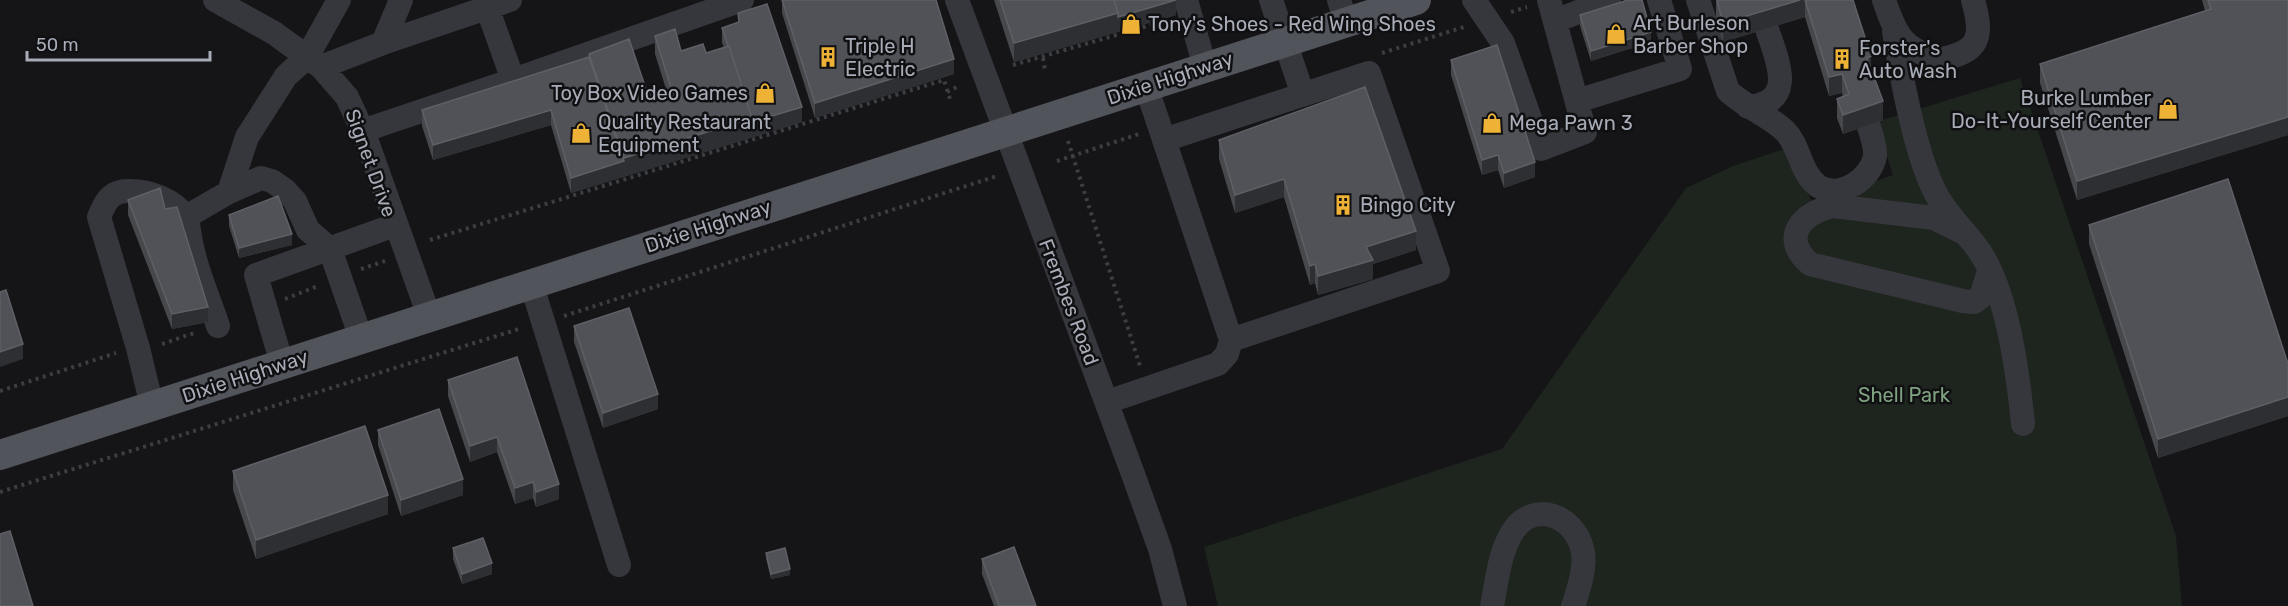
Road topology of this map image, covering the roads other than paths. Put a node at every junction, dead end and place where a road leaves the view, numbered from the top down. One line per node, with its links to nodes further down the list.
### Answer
1 (215, 0): 25 (street, Signet Drive)
2 (339, 0): 25 (street)
3 (401, 0): 23 (street)
4 (510, 0): 17 (street)
5 (957, 0): 34 (street, Frembes Road)
6 (1271, 0): 22 (street)
7 (1474, 0): 30 (street)
8 (1609, 0): 18 (street)
9 (1659, 0): 30 (street)
10 (1698, 0): 31 (street)
11 (1884, 0): 21 (street)
12 (1959, 0): 24 (street)
13 (1973, 0): 24 (street)
14 (734, 1): 27 (street)
15 (1406, 2): 19 (main road, Dixie Highway)
16 (1187, 4): 26 (street)
17 (487, 8): 23 (street); 27 (street)
18 (1552, 10): 30 (street)
19 (1342, 11): 22 (main road, Dixie Highway)
20 (1767, 29): 31 (street)
21 (1894, 31): 24 (street); 39 (street)
22 (1284, 42): 26 (main road, Dixie Highway); 29 (street)
23 (383, 43): 25 (street)
24 (1964, 52)
25 (314, 62): 33 (street, Signet Drive); 36 (street)
26 (1205, 68): 28 (main road, Dixie Highway)
27 (513, 80): 33 (street)
28 (1146, 86): 34 (main road, Dixie Highway); 35 (street)
29 (1303, 95): 35 (street); 46 (street)
30 (1577, 101)
31 (1748, 107): 32 (street)
32 (1868, 124)
33 (362, 131): 38 (street, Signet Drive)
34 (1005, 131): 42 (main road, Dixie Highway); 48 (street, Frembes Road)
35 (1164, 140): 46 (street)
36 (229, 192): 37 (street); 40 (street)
37 (186, 217): 44 (street); 49 (street)
38 (395, 225): 40 (street); 43 (street, Signet Drive)
39 (1964, 233): 41 (street); 41 (street)
40 (330, 249): 45 (street); 47 (street)
41 (1989, 271): 50 (street)
42 (531, 283): 43 (main road, Dixie Highway); 52 (street)
43 (429, 316): 45 (main road, Dixie Highway)
44 (218, 326)
45 (361, 338): 47 (main road, Dixie Highway)
46 (1231, 340): 48 (street)
47 (282, 363): 49 (main road, Dixie Highway)
48 (1107, 402): 53 (street, Frembes Road)
49 (152, 406): 51 (main road, Dixie Highway)
50 (2023, 424)
51 (0, 455)
52 (619, 565)
53 (1175, 606)
54 (1492, 606): 55 (street)
55 (1573, 606)

